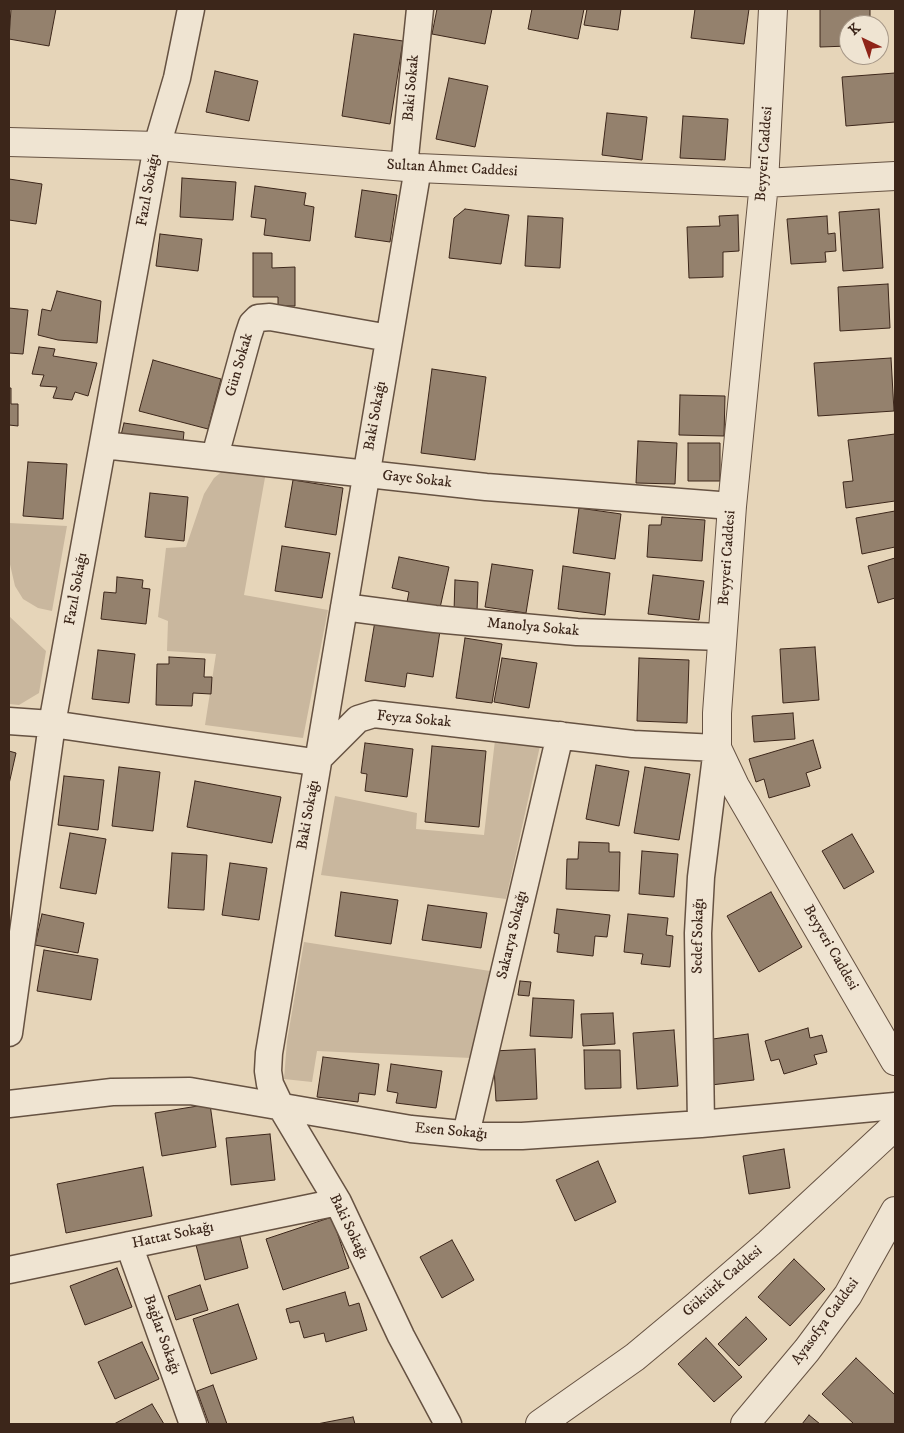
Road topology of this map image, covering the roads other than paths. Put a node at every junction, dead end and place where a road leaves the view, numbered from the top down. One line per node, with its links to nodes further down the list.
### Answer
1 (192, 9): 5 (street, Fazıl Sokağı)
2 (420, 9): 6 (street, Baki Sokak)
3 (773, 9): 8 (street, Beyyeri Caddesi)
4 (9, 142): 5 (street, Sultan Ahmet Caddesi)
5 (157, 146): 6 (street, Sultan Ahmet Caddesi); 10 (street, Fazıl Sokağı)
6 (411, 167): 8 (street, Sultan Ahmet Caddesi); 9 (street, Baki Sokağı)
7 (895, 176): 8 (street, Sultan Ahmet Caddesi)
8 (764, 183): 13 (street, Beyyeri Caddesi)
9 (389, 338): 11 (street, Gün Sokak); 12 (street, Baki Sokağı)
10 (103, 445): 11 (street, Gaye Sokak); 17 (street, Fazıl Sokağı)
11 (214, 456): 12 (street, Gaye Sokak)
12 (366, 474): 13 (street, Gaye Sokak); 14 (street, Baki Sokağı)
13 (732, 506): 15 (street, Beyyeri Caddesi)
14 (344, 607): 15 (street, Manolya Sokak); 20 (street, Baki Sokağı)
15 (722, 637): 19 (street, Beyyeri Caddesi)
16 (9, 720): 17 (street)
17 (52, 724): 20 (street); 21 (street, Fazıl Sokağı)
18 (560, 735): 19 (street, Feyza Sokak); 20 (street, Feyza Sokak); 28 (street, Sakarya Sokağı)
19 (717, 748): 22 (street, Beyyeri Caddesi); 26 (street, Sedef Sokağı)
20 (318, 759): 24 (street, Baki Sokağı)
21 (9, 1033)
22 (895, 1061)
23 (9, 1104): 24 (street, Esen Sokağı)
24 (280, 1105): 28 (street, Esen Sokağı); 29 (street, Baki Sokağı)
25 (895, 1106): 26 (street, Esen Sokağı)
26 (701, 1124): 28 (street, Esen Sokağı)
27 (895, 1126): 35 (street, Göktürk Caddesi)
28 (466, 1134)
29 (338, 1202): 31 (street, Hattat Sokağı); 34 (street, Baki Sokağı)
30 (895, 1211): 36 (street, Ayasofya Caddesi)
31 (129, 1245): 32 (street, Hattat Sokağı); 33 (street, Bağlar Sokağı)
32 (9, 1270)
33 (193, 1424)
34 (448, 1424)
35 (540, 1424)
36 (745, 1424)

